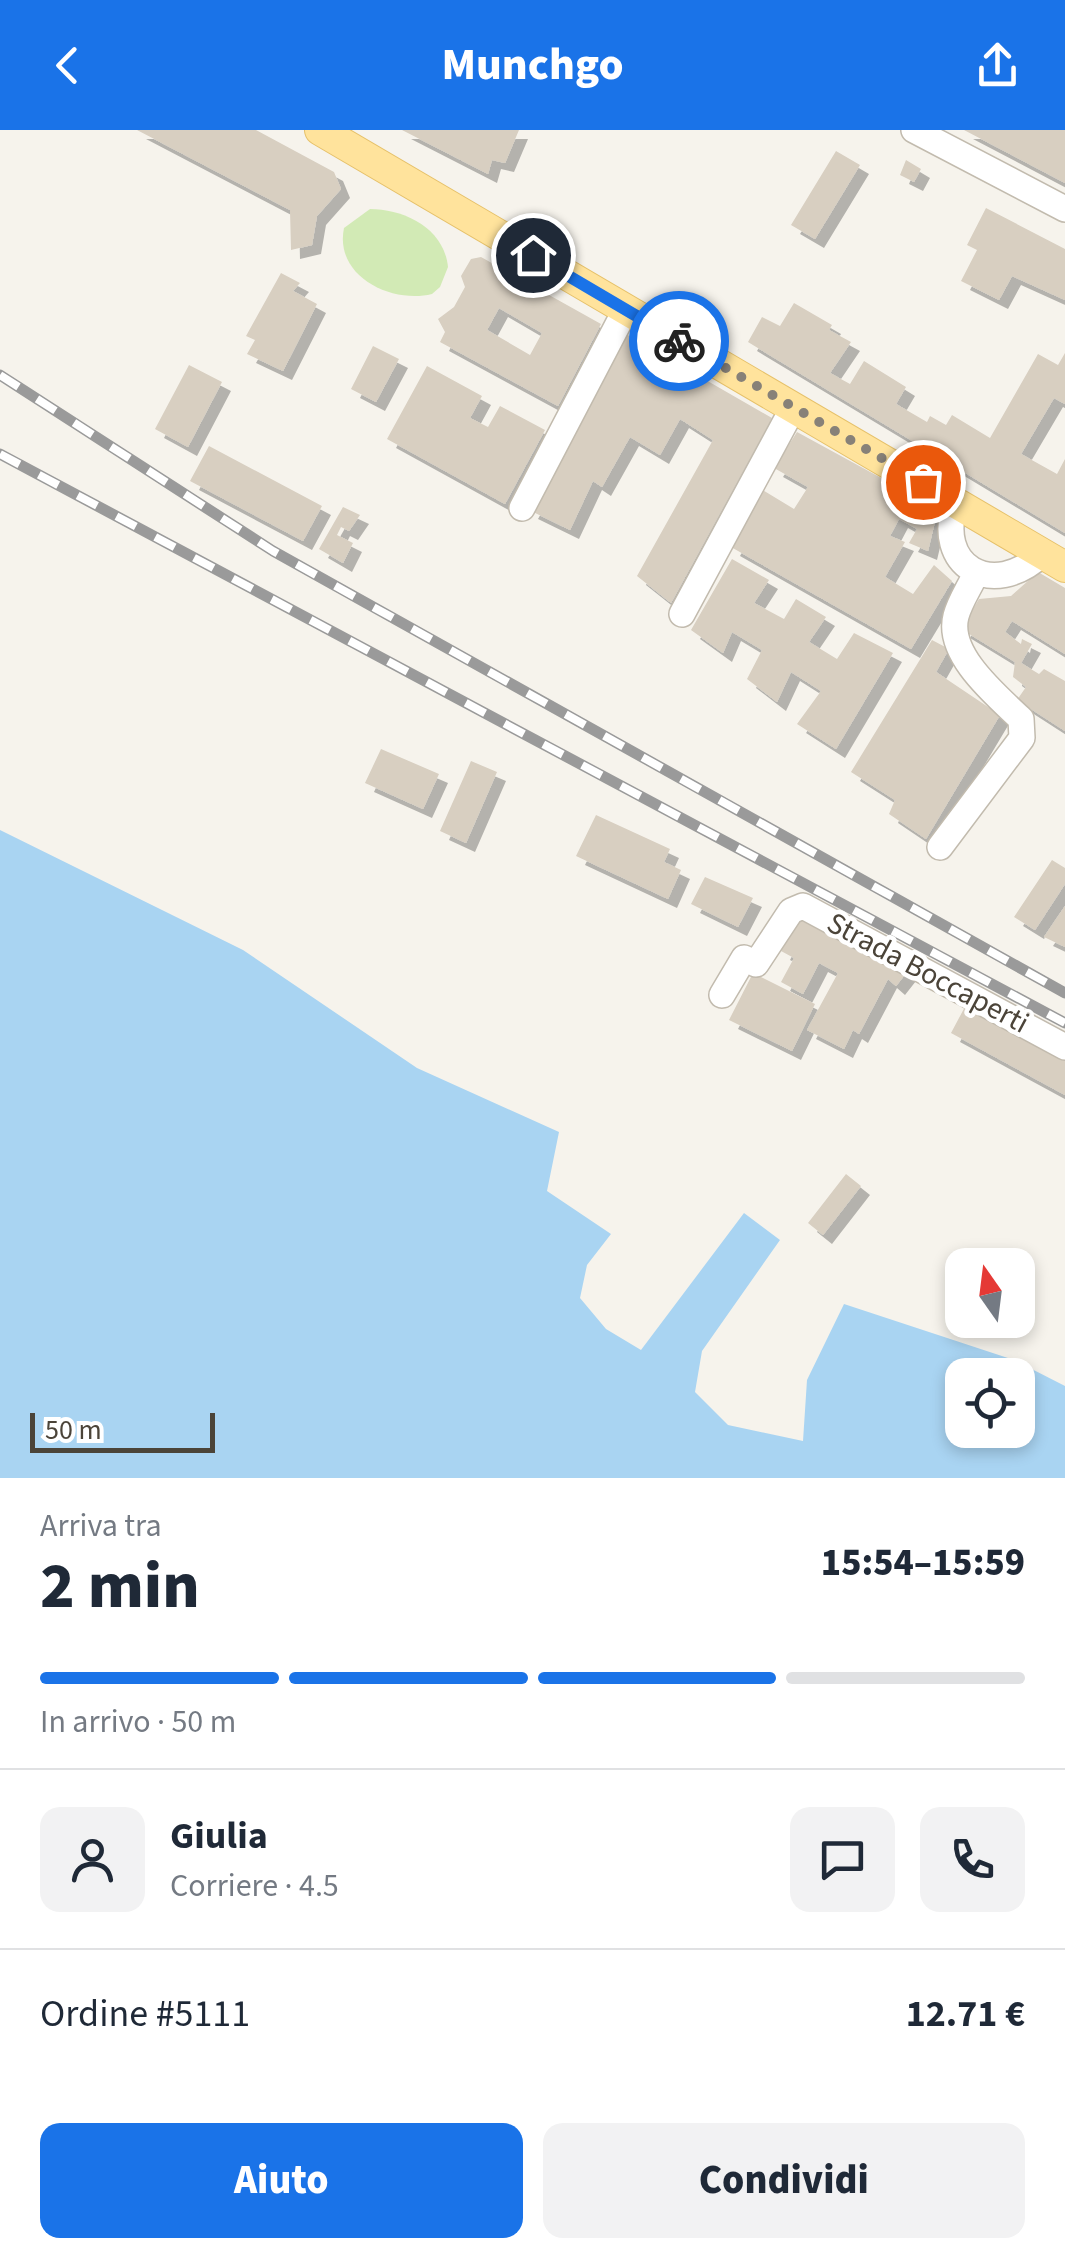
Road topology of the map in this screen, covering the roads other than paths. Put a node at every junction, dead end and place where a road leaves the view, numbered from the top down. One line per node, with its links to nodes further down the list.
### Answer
1 (320, 130): 3 (main road)
2 (914, 130): 4 (street)
3 (357, 140): 5 (main road)
4 (1065, 209)
5 (626, 310): 6 (main road); 8 (street)
6 (793, 408): 7 (main road); 11 (street)
7 (956, 500): 9 (main road); 10 (street)
8 (522, 508)
9 (1054, 560): 10 (street)
10 (976, 573): 12 (street)
11 (682, 614)
12 (940, 847)
13 (722, 995): 14 (street, Strada Boccaperti)
14 (1065, 1048)

